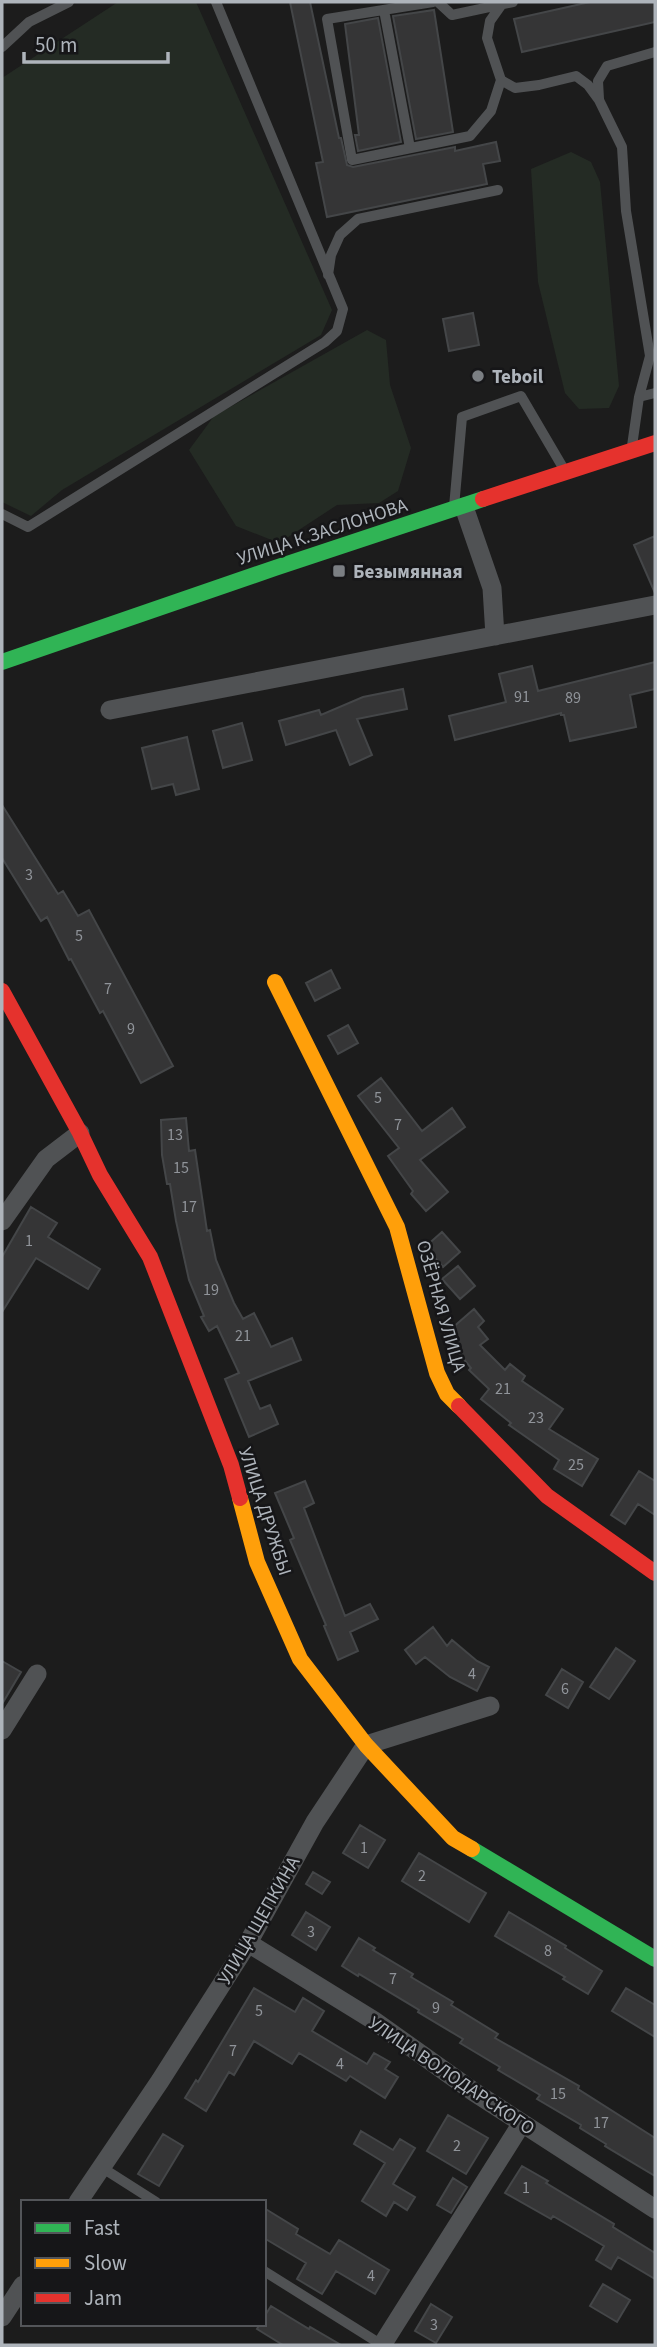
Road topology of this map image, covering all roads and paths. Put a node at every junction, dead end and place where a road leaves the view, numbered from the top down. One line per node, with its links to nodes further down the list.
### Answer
1 (69, 2): 7 (lane)
2 (216, 2): 13 (lane)
3 (436, 2): 5 (lane); 6 (lane)
4 (513, 2): 5 (lane)
5 (502, 4): 9 (lane)
6 (384, 10): 11 (lane); 11 (lane)
7 (2, 47)
8 (655, 52): 10 (lane)
9 (501, 80): 10 (lane); 11 (lane)
10 (599, 100): 15 (lane)
11 (410, 148)
12 (498, 190): 13 (lane)
13 (328, 276): 20 (lane)
14 (655, 393): 15 (lane)
15 (639, 397): 17 (lane)
16 (655, 443): 17 (street, УЛИЦА К.ЗАСЛОНОВА)
17 (631, 451): 18 (street, УЛИЦА К.ЗАСЛОНОВА)
18 (565, 472): 19 (street, УЛИЦА К.ЗАСЛОНОВА); 19 (lane)
19 (459, 508): 22 (street); 23 (street, УЛИЦА К.ЗАСЛОНОВА)
20 (2, 514)
21 (655, 605): 22 (street)
22 (495, 636): 24 (street)
23 (2, 662)
24 (110, 710)
25 (275, 982): 29 (street, ОЗЁРНАЯ УЛИЦА)
26 (2, 991): 27 (street, УЛИЦА ДРУЖБЫ)
27 (80, 1133): 28 (street); 33 (street, УЛИЦА ДРУЖБЫ)
28 (2, 1221)
29 (655, 1573)
30 (37, 1674): 32 (street)
31 (490, 1706): 33 (street)
32 (2, 1730)
33 (366, 1745): 34 (street, УЛИЦА ЩЕПКИНА); 35 (street, УЛИЦА ДРУЖБЫ)
34 (247, 1943): 36 (street, УЛИЦА ВОЛОДАРСКОГО); 37 (street, УЛИЦА ЩЕПКИНА)
35 (655, 1959)
36 (522, 2123): 40 (street, УЛИЦА ВОЛОДАРСКОГО); 44 (street)
37 (101, 2167): 38 (street, УЛИЦА ЩЕПКИНА); 39 (lane)
38 (79, 2200)
39 (153, 2200)
40 (655, 2209)
41 (266, 2272): 44 (lane)
42 (21, 2288): 43 (street)
43 (2, 2316)
44 (382, 2345)

